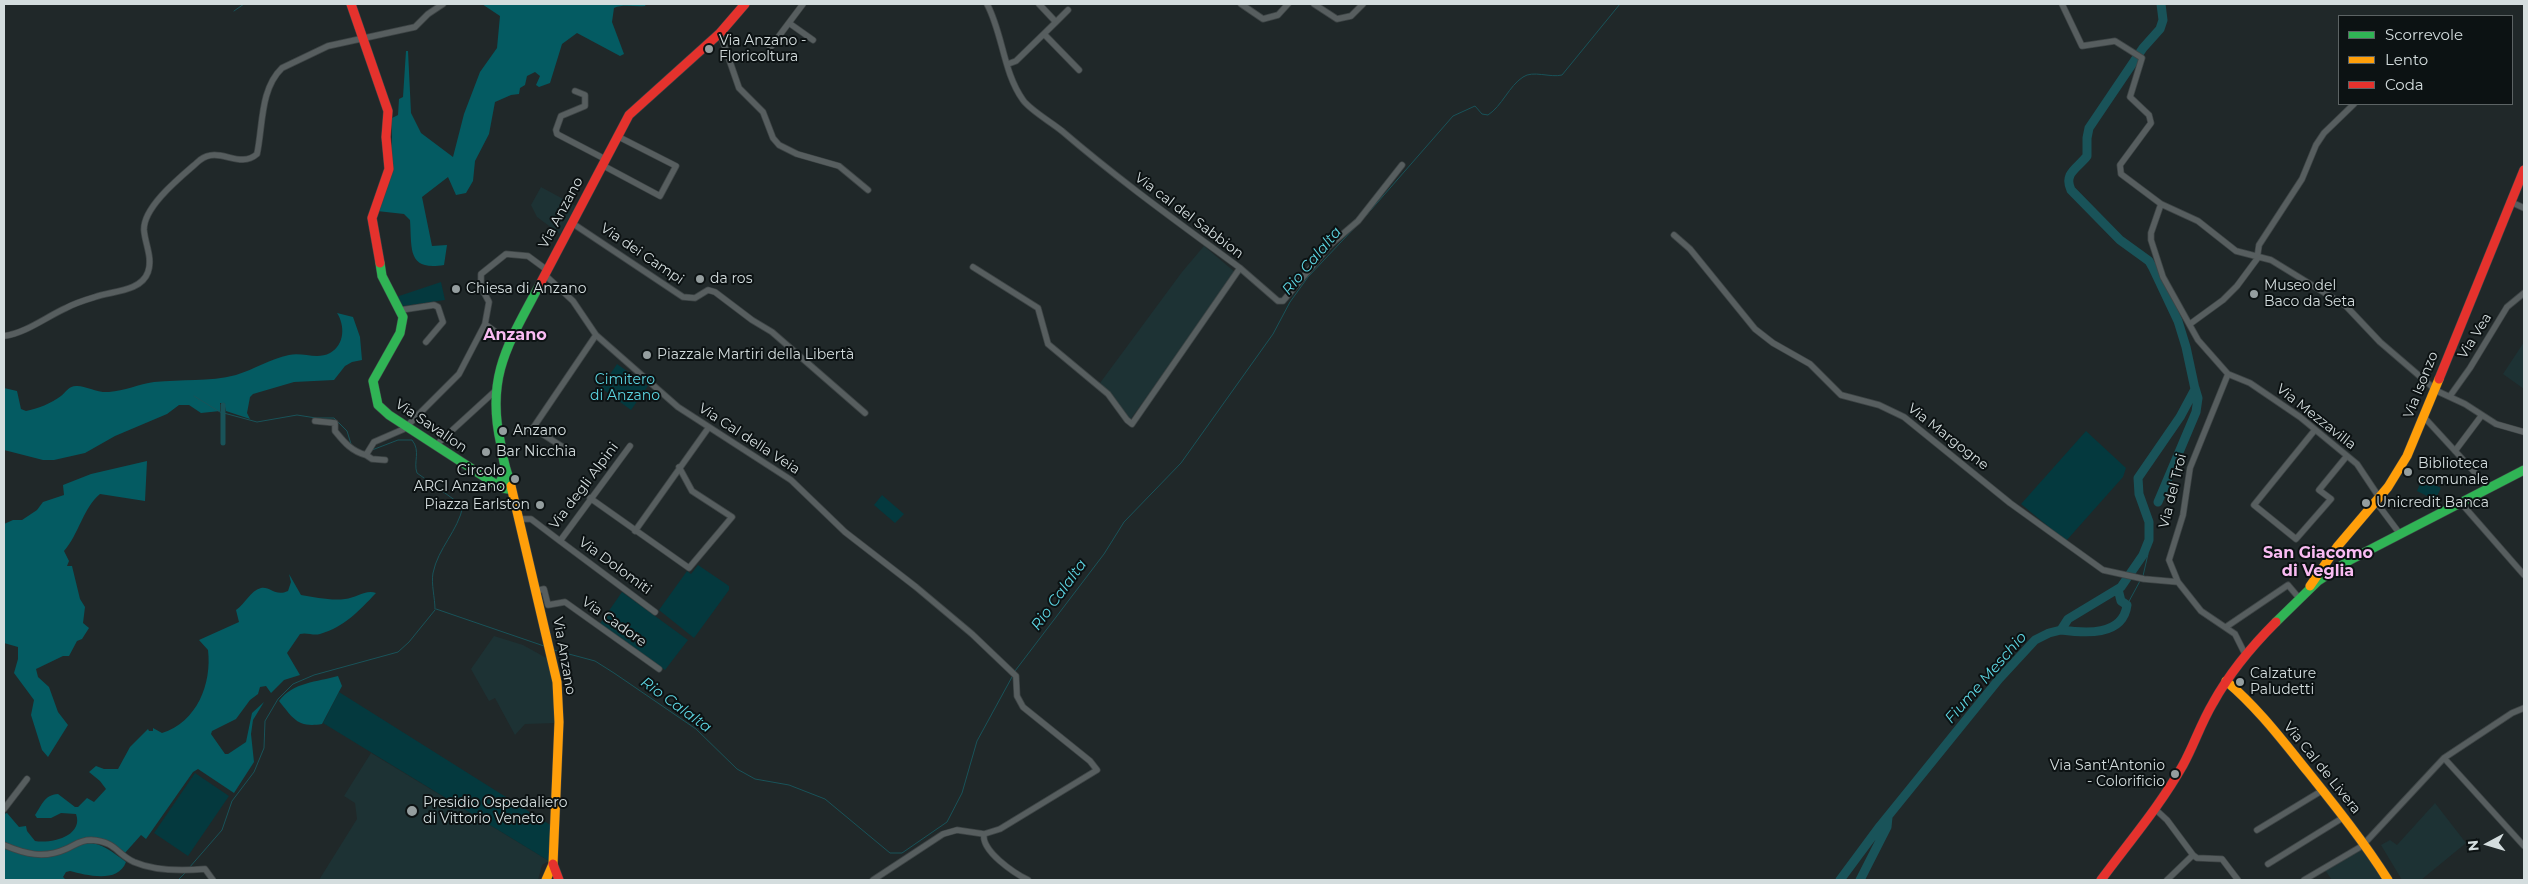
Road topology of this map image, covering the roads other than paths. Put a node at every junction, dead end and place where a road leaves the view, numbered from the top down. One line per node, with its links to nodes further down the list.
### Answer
1 (351, 4): 17 (main road)
2 (443, 4): 17 (street)
3 (745, 4): 15 (main road, Via Anzano)
4 (803, 4): 13 (street)
5 (987, 4): 20 (street)
6 (1039, 4): 14 (street)
7 (1241, 4): 8 (street)
8 (1288, 4)
9 (1314, 4): 10 (street)
10 (1363, 4)
11 (2062, 4): 30 (street)
12 (1068, 10): 14 (street)
13 (789, 23): 18 (street); 19 (street)
14 (1055, 23): 16 (street)
15 (720, 33): 24 (main road, Via Anzano); 28 (street)
16 (1044, 34): 20 (street); 21 (street)
17 (364, 39): 39 (main road); 43 (street)
18 (813, 40)
19 (770, 48)
20 (1008, 64): 36 (street, Via cal del Sabbion)
21 (1079, 70)
22 (574, 91): 25 (street)
23 (2353, 105): 34 (street)
24 (618, 136): 25 (main road, Via Anzano); 25 (street)
25 (604, 162): 32 (main road, Via Anzano)
26 (1402, 165): 36 (street)
27 (2524, 171): 29 (main road, Via Isonzo)
28 (868, 190)
29 (2511, 202): 31 (street); 47 (main road, Via Isonzo)
30 (2161, 204): 34 (street); 41 (street, Via Mezzavilla)
31 (2524, 208)
32 (572, 223): 37 (main road, Via Anzano); 50 (street, Via dei Campi)
33 (1674, 235): 80 (street, Via Margogne)
34 (2258, 256): 41 (street); 47 (street)
35 (973, 267): 36 (street, Via cal del Sabbion)
36 (1240, 268)
37 (546, 273): 40 (street, Via Cal della Veia); 42 (street, Via Cal della Veia); 45 (main road, Via Anzano)
38 (2524, 293): 49 (street, Via Vea)
39 (401, 310): 44 (street); 54 (main road, Via Savallon)
40 (485, 324): 45 (street); 54 (street, Via Cal della Veia)
41 (2190, 324): 46 (street, Via Mezzavilla)
42 (596, 335): 55 (street, Via Cal della Veia); 56 (street)
43 (4, 336)
44 (426, 342)
45 (509, 342): 48 (main road, Via Anzano)
46 (2228, 374): 58 (street, Via Mezzavilla); 80 (street, Via del Troi)
47 (2434, 388): 49 (street); 52 (main road, Via Isonzo)
48 (494, 392): 60 (street); 69 (main road, Via Anzano)
49 (2450, 396): 51 (street)
50 (865, 413)
51 (2482, 415): 59 (street); 63 (street)
52 (2423, 416): 63 (street); 72 (main road, Via Isonzo)
53 (315, 421): 64 (street)
54 (406, 426): 60 (main road, Via Savallon); 64 (street, Via Cal della Veia)
55 (709, 427): 67 (street); 97 (street, Via Cal della Veia)
56 (533, 428): 57 (street); 62 (street)
57 (516, 431)
58 (2314, 431): 65 (street, Via Mezzavilla); 65 (street)
59 (2524, 432)
60 (434, 446): 69 (main road, Via Savallon)
61 (630, 446): 71 (street, Via degli Alpini)
62 (569, 451)
63 (2455, 451): 70 (street)
64 (366, 455): 66 (street)
65 (2346, 456): 72 (street, Via Mezzavilla)
66 (386, 460)
67 (679, 467): 76 (street); 76 (street)
68 (2524, 470): 70 (main road)
69 (505, 483): 74 (main road, Via Anzano)
70 (2489, 488): 73 (main road)
71 (590, 498): 76 (street); 78 (street, Via degli Alpini)
72 (2377, 499): 77 (street, Via Mezzavilla); 81 (main road, Via Isonzo)
73 (2461, 503): 77 (main road); 79 (street)
74 (519, 519): 75 (street, Via degli Alpini); 75 (street, Via degli Alpini); 82 (main road, Via Anzano)
75 (535, 522): 78 (street, Via degli Alpini)
76 (635, 531)
77 (2400, 534): 81 (main road)
78 (560, 541): 84 (street, Via Dolomiti)
79 (2524, 575)
80 (2178, 582): 85 (street)
81 (2307, 590): 83 (main road)
82 (536, 591): 87 (street, Via Cadore); 102 (main road, Via Anzano)
83 (2299, 598): 85 (street); 86 (main road)
84 (655, 612)
85 (2226, 627): 86 (street)
86 (2245, 654): 88 (main road)
87 (659, 669)
88 (2226, 681): 92 (main road, Via Cal de Livera); 94 (main road)
89 (2524, 708): 90 (street)
90 (2444, 758): 98 (street); 100 (street)
91 (27, 779): 93 (street)
92 (2323, 790): 95 (main road, Via Cal de Livera); 96 (street)
93 (4, 809)
94 (2155, 809): 101 (street); 109 (main road)
95 (2344, 817): 98 (main road, Via Cal de Livera); 103 (street)
96 (2257, 830)
97 (984, 834): 107 (street); 108 (street)
98 (2365, 843): 112 (street); 113 (main road, Via Cal de Livera)
99 (4, 845): 104 (street)
100 (2524, 846)
101 (2193, 855): 110 (street); 111 (street)
102 (553, 864): 105 (main road, Via Anzano); 106 (main road, Via Anzano)
103 (2268, 864)
104 (213, 880)
105 (546, 880)
106 (559, 880)
107 (873, 880)
108 (1028, 880)
109 (2101, 880)
110 (2167, 880)
111 (2238, 880)
112 (2304, 880)
113 (2388, 880)

